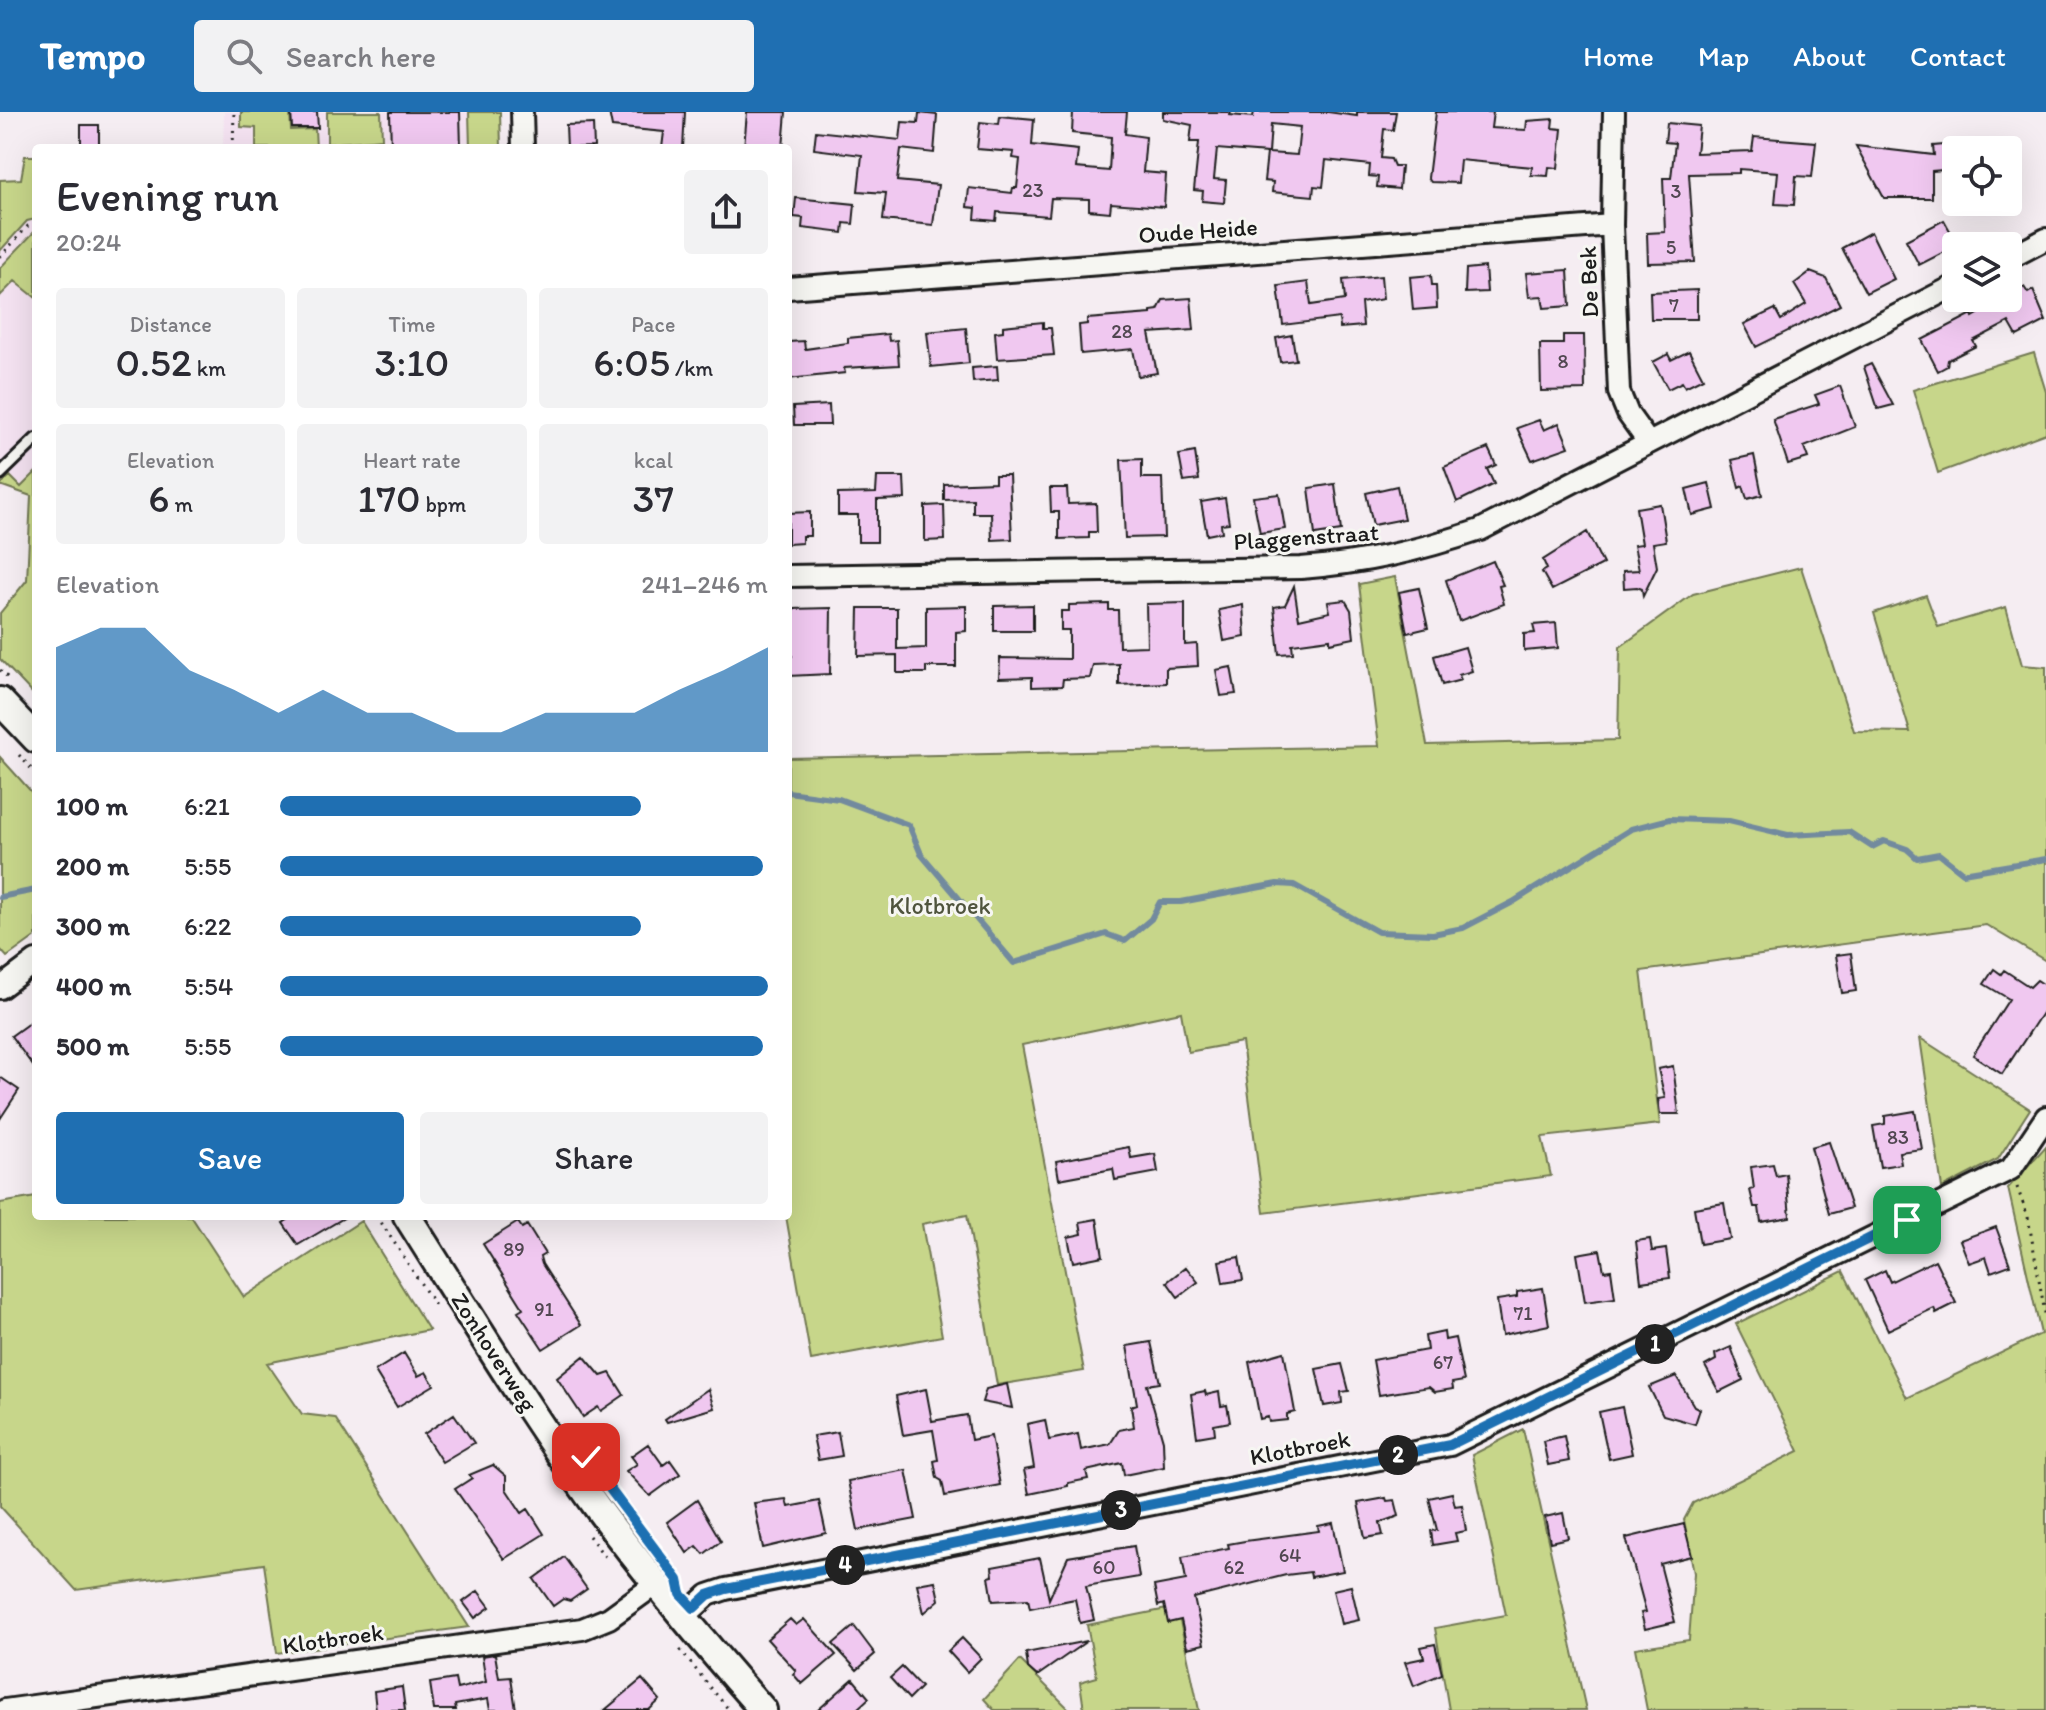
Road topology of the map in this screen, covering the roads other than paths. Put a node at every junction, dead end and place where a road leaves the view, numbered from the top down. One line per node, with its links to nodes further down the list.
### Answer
1 (522, 112): 3 (street)
2 (1614, 112): 4 (street, De Bek)
3 (523, 144)
4 (1612, 225): 7 (street, Oude Heide); 9 (street, De Bek)
5 (2046, 239): 6 (street)
6 (2022, 252)
7 (792, 288)
8 (1942, 292): 9 (street, Plaggenstraat)
9 (1648, 442): 12 (street, Plaggenstraat)
10 (32, 443): 11 (lane)
11 (0, 474)
12 (792, 576)
13 (0, 701): 14 (street)
14 (32, 735)
15 (32, 964): 16 (street)
16 (0, 988)
17 (2046, 1117): 20 (street, Klotbroek)
18 (410, 1220): 19 (street, Zonhoverweg)
19 (656, 1584): 20 (street, Zonhoverweg); 21 (street, Klotbroek)
20 (683, 1618): 22 (street, Zonhoverweg)
21 (5, 1710)
22 (763, 1710)

